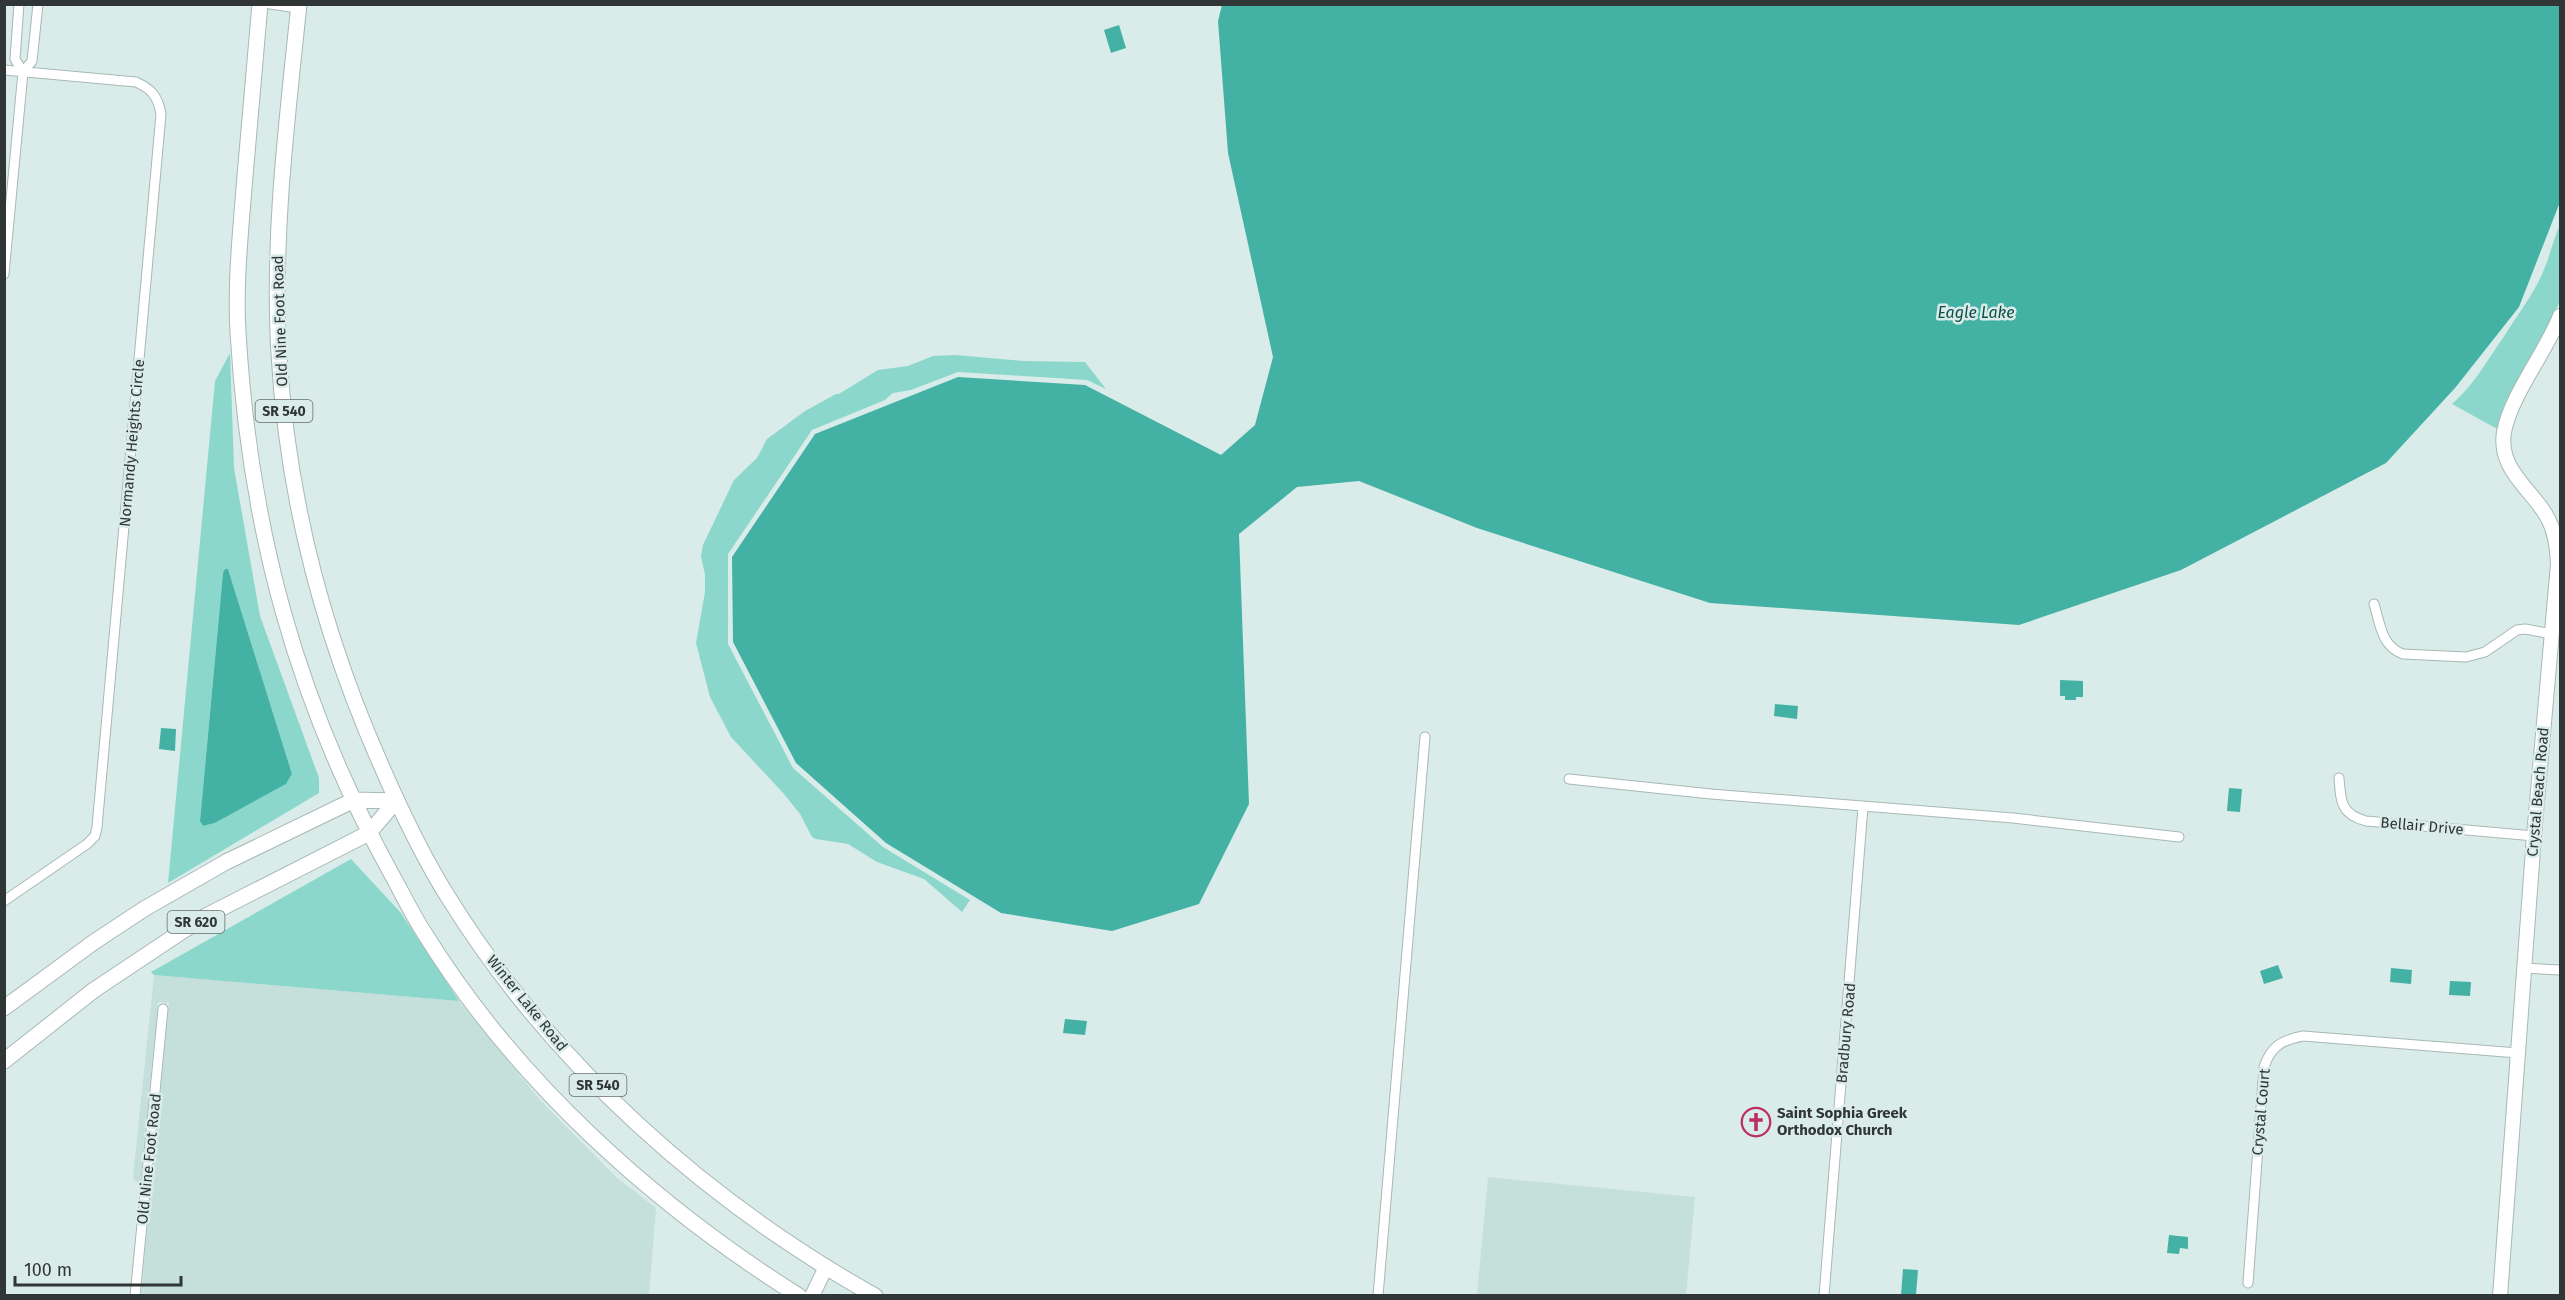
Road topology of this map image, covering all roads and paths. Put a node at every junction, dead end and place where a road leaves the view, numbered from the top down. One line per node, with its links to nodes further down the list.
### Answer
1 (20, 4): 7 (street)
2 (38, 4): 7 (street)
3 (260, 4): 16 (main road, SR 540)
4 (270, 4): 5 (street)
5 (299, 6): 17 (main road, Old Nine Foot Road / SR 540)
6 (4, 70): 7 (street, Normandy Heights Circle)
7 (23, 72): 8 (street); 22 (street, Normandy Heights Circle)
8 (7, 212): 9 (street)
9 (4, 274)
10 (2560, 316): 12 (street, Crystal Beach Road)
11 (2374, 604): 12 (street)
12 (2552, 634): 20 (street, Crystal Beach Road)
13 (1425, 737): 35 (street)
14 (1569, 778): 18 (street)
15 (2339, 778): 20 (street, Bellair Drive)
16 (354, 800): 17 (main road, SR 620); 19 (main road, SR 540); 25 (main road, SR 620)
17 (396, 801): 19 (main road, SR 620); 29 (main road, Winter Lake Road / SR 540)
18 (1863, 807): 21 (street); 36 (street, Bradbury Road)
19 (369, 833): 28 (main road, SR 620); 32 (main road, SR 540)
20 (2534, 836): 23 (street, Crystal Beach Road)
21 (2180, 837)
22 (4, 902)
23 (2524, 968): 24 (street); 27 (street, Crystal Beach Road)
24 (2560, 970)
25 (4, 1008)
26 (163, 1009): 31 (street, Old Nine Foot Road)
27 (2518, 1053): 30 (street, Crystal Court); 37 (street, Crystal Beach Road)
28 (4, 1061)
29 (826, 1267): 33 (street); 34 (main road, Winter Lake Road / SR 540)
30 (2248, 1283)
31 (135, 1296)
32 (799, 1296)
33 (812, 1296)
34 (875, 1296)
35 (1378, 1296)
36 (1824, 1296)
37 (2500, 1296)

